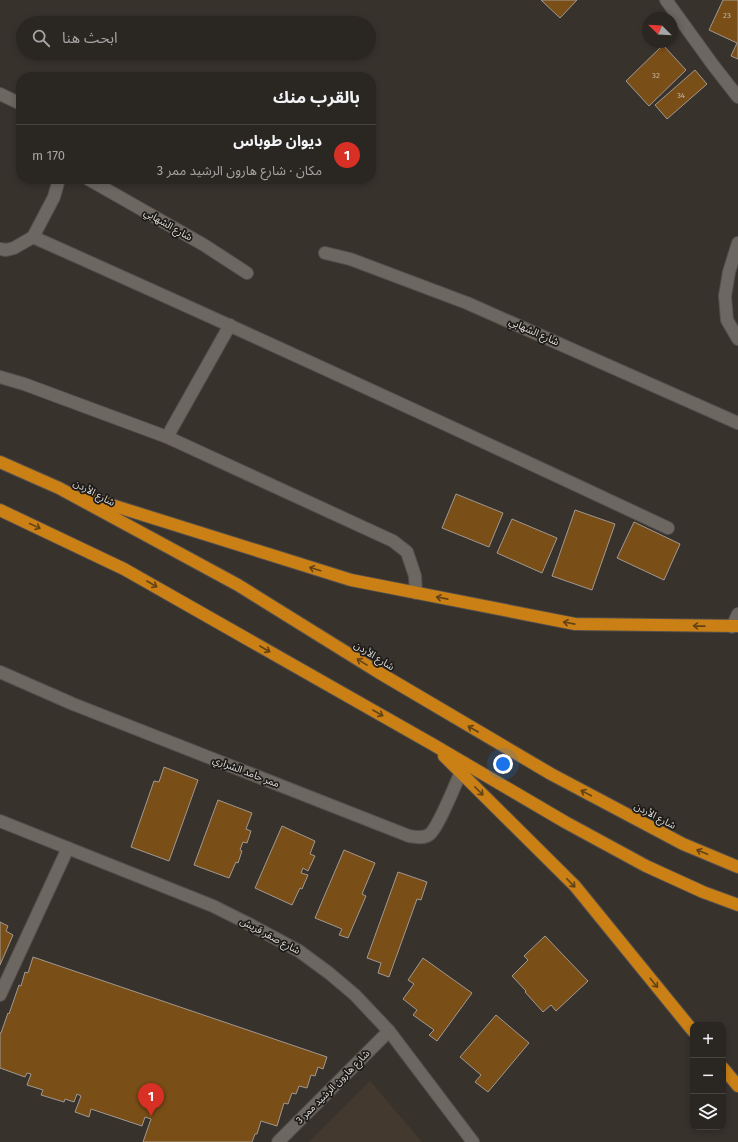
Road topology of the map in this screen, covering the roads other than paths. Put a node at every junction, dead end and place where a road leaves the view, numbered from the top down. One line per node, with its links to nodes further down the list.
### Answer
1 (669, 1): 3 (street)
2 (0, 94): 4 (street)
3 (738, 97)
4 (16, 102)
5 (58, 184): 7 (street)
6 (97, 184): 11 (street, شارع الشهابي)
7 (33, 237): 9 (street); 12 (street)
8 (738, 243): 13 (street)
9 (0, 249)
10 (325, 254): 15 (street, شارع الشهابي)
11 (247, 273)
12 (230, 325): 16 (street); 20 (street)
13 (738, 339)
14 (0, 377): 16 (street)
15 (738, 423)
16 (167, 437): 21 (street)
17 (0, 462): 18 (highway, شارع الأردن)
18 (58, 488): 21 (highway, one-way to 18); 29 (highway, شارع الأردن, one-way to 18)
19 (0, 510): 25 (highway, one-way to 25)
20 (668, 528)
21 (416, 593): 23 (highway, one-way to 21)
22 (738, 614): 23 (street)
23 (735, 626)
24 (0, 672): 26 (street, ممر حامد الشراري)
25 (432, 744): 26 (highway); 30 (highway)
26 (461, 772): 32 (highway, one-way to 32)
27 (0, 821): 28 (street, شارع صقر قريش)
28 (68, 848): 31 (street); 33 (street, شارع صقر قريش)
29 (738, 867)
30 (738, 905)
31 (0, 994)
32 (690, 1027)
33 (389, 1031): 36 (street, شارع هارون الرشيد ممر 3); 37 (street, شارع صقر قريش)
34 (726, 1072): 35 (highway)
35 (738, 1086)
36 (278, 1142)
37 (473, 1142)

